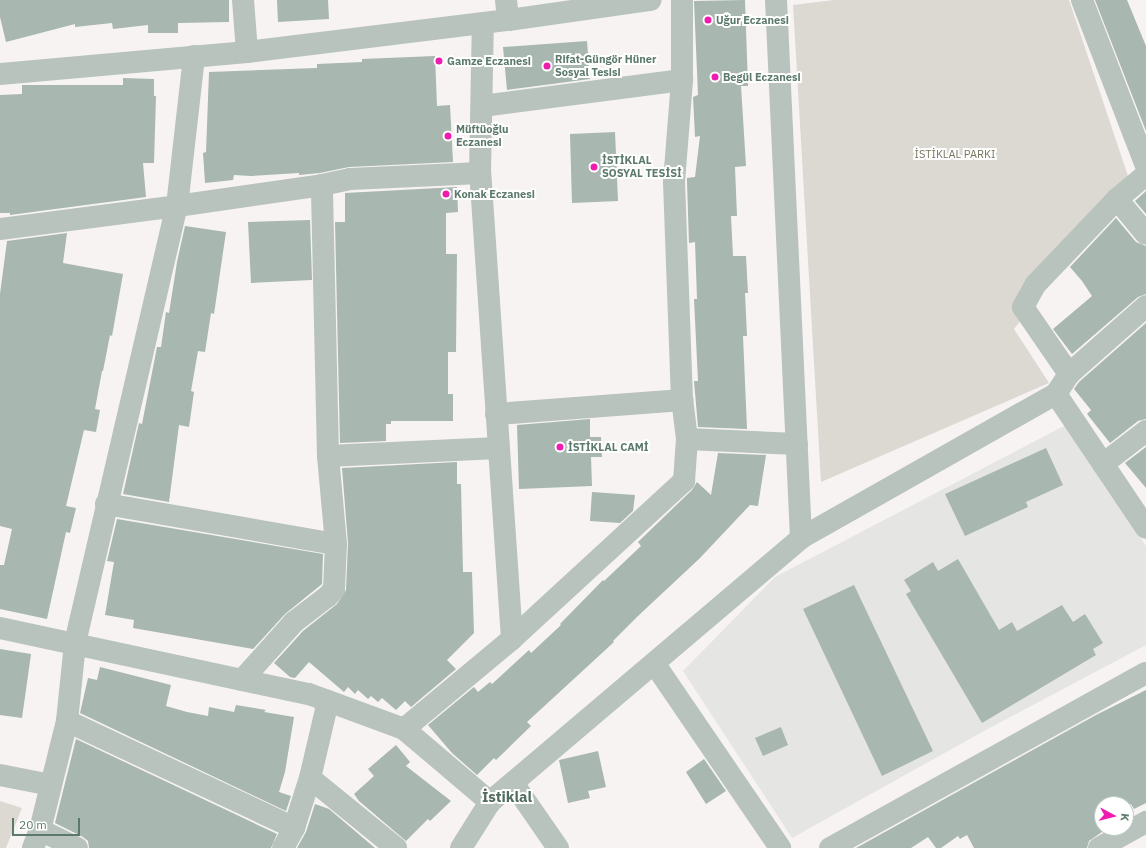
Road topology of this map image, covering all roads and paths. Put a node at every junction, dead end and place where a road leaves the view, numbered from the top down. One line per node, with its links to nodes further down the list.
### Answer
1 (243, 0): 8 (street)
2 (651, 0): 6 (street)
3 (682, 0): 11 (street)
4 (776, 0): 28 (street)
5 (1082, 0): 13 (street)
6 (507, 10): 7 (street)
7 (484, 23): 8 (street); 12 (street)
8 (247, 52): 9 (street)
9 (194, 56): 10 (street); 18 (street)
10 (0, 74)
11 (682, 80): 12 (street); 24 (street)
12 (482, 106): 14 (street)
13 (1146, 166)
14 (480, 173): 16 (street); 25 (street)
15 (1146, 175): 17 (street)
16 (322, 185): 18 (street); 30 (street)
17 (1117, 199): 20 (street); 22 (street)
18 (177, 206): 19 (street); 32 (street)
19 (0, 229)
20 (1146, 234)
21 (1146, 306): 22 (street)
22 (1069, 374): 23 (street)
23 (1056, 394): 31 (street); 34 (street)
24 (682, 400): 25 (street); 27 (street)
25 (496, 414): 29 (street)
26 (1146, 431): 31 (street)
27 (686, 439): 28 (street); 37 (street)
28 (797, 444): 34 (street)
29 (498, 448): 30 (street); 37 (street)
30 (328, 456): 35 (street)
31 (1103, 464): 33 (street)
32 (106, 504): 35 (street); 38 (street)
33 (1146, 528)
34 (801, 538): 39 (street)
35 (336, 544): 41 (street)
36 (0, 628): 38 (street)
37 (512, 639): 44 (street)
38 (75, 643): 41 (street); 43 (street)
39 (654, 663): 47 (street); 58 (street)
40 (1146, 673): 59 (street)
41 (242, 680): 42 (street)
42 (328, 701): 44 (street); 46 (street)
43 (67, 721): 48 (street); 51 (street)
44 (404, 729): 49 (street)
45 (0, 775): 48 (street)
46 (310, 778): 51 (street); 55 (street)
47 (513, 783): 49 (street); 57 (street)
48 (51, 785): 52 (street)
49 (490, 802): 56 (street)
50 (1146, 822): 60 (street)
51 (294, 828): 54 (street)
52 (37, 839): 53 (street)
53 (77, 848)
54 (283, 848)
55 (396, 848)
56 (461, 848)
57 (558, 848)
58 (780, 848)
59 (830, 848)
60 (1099, 848)

